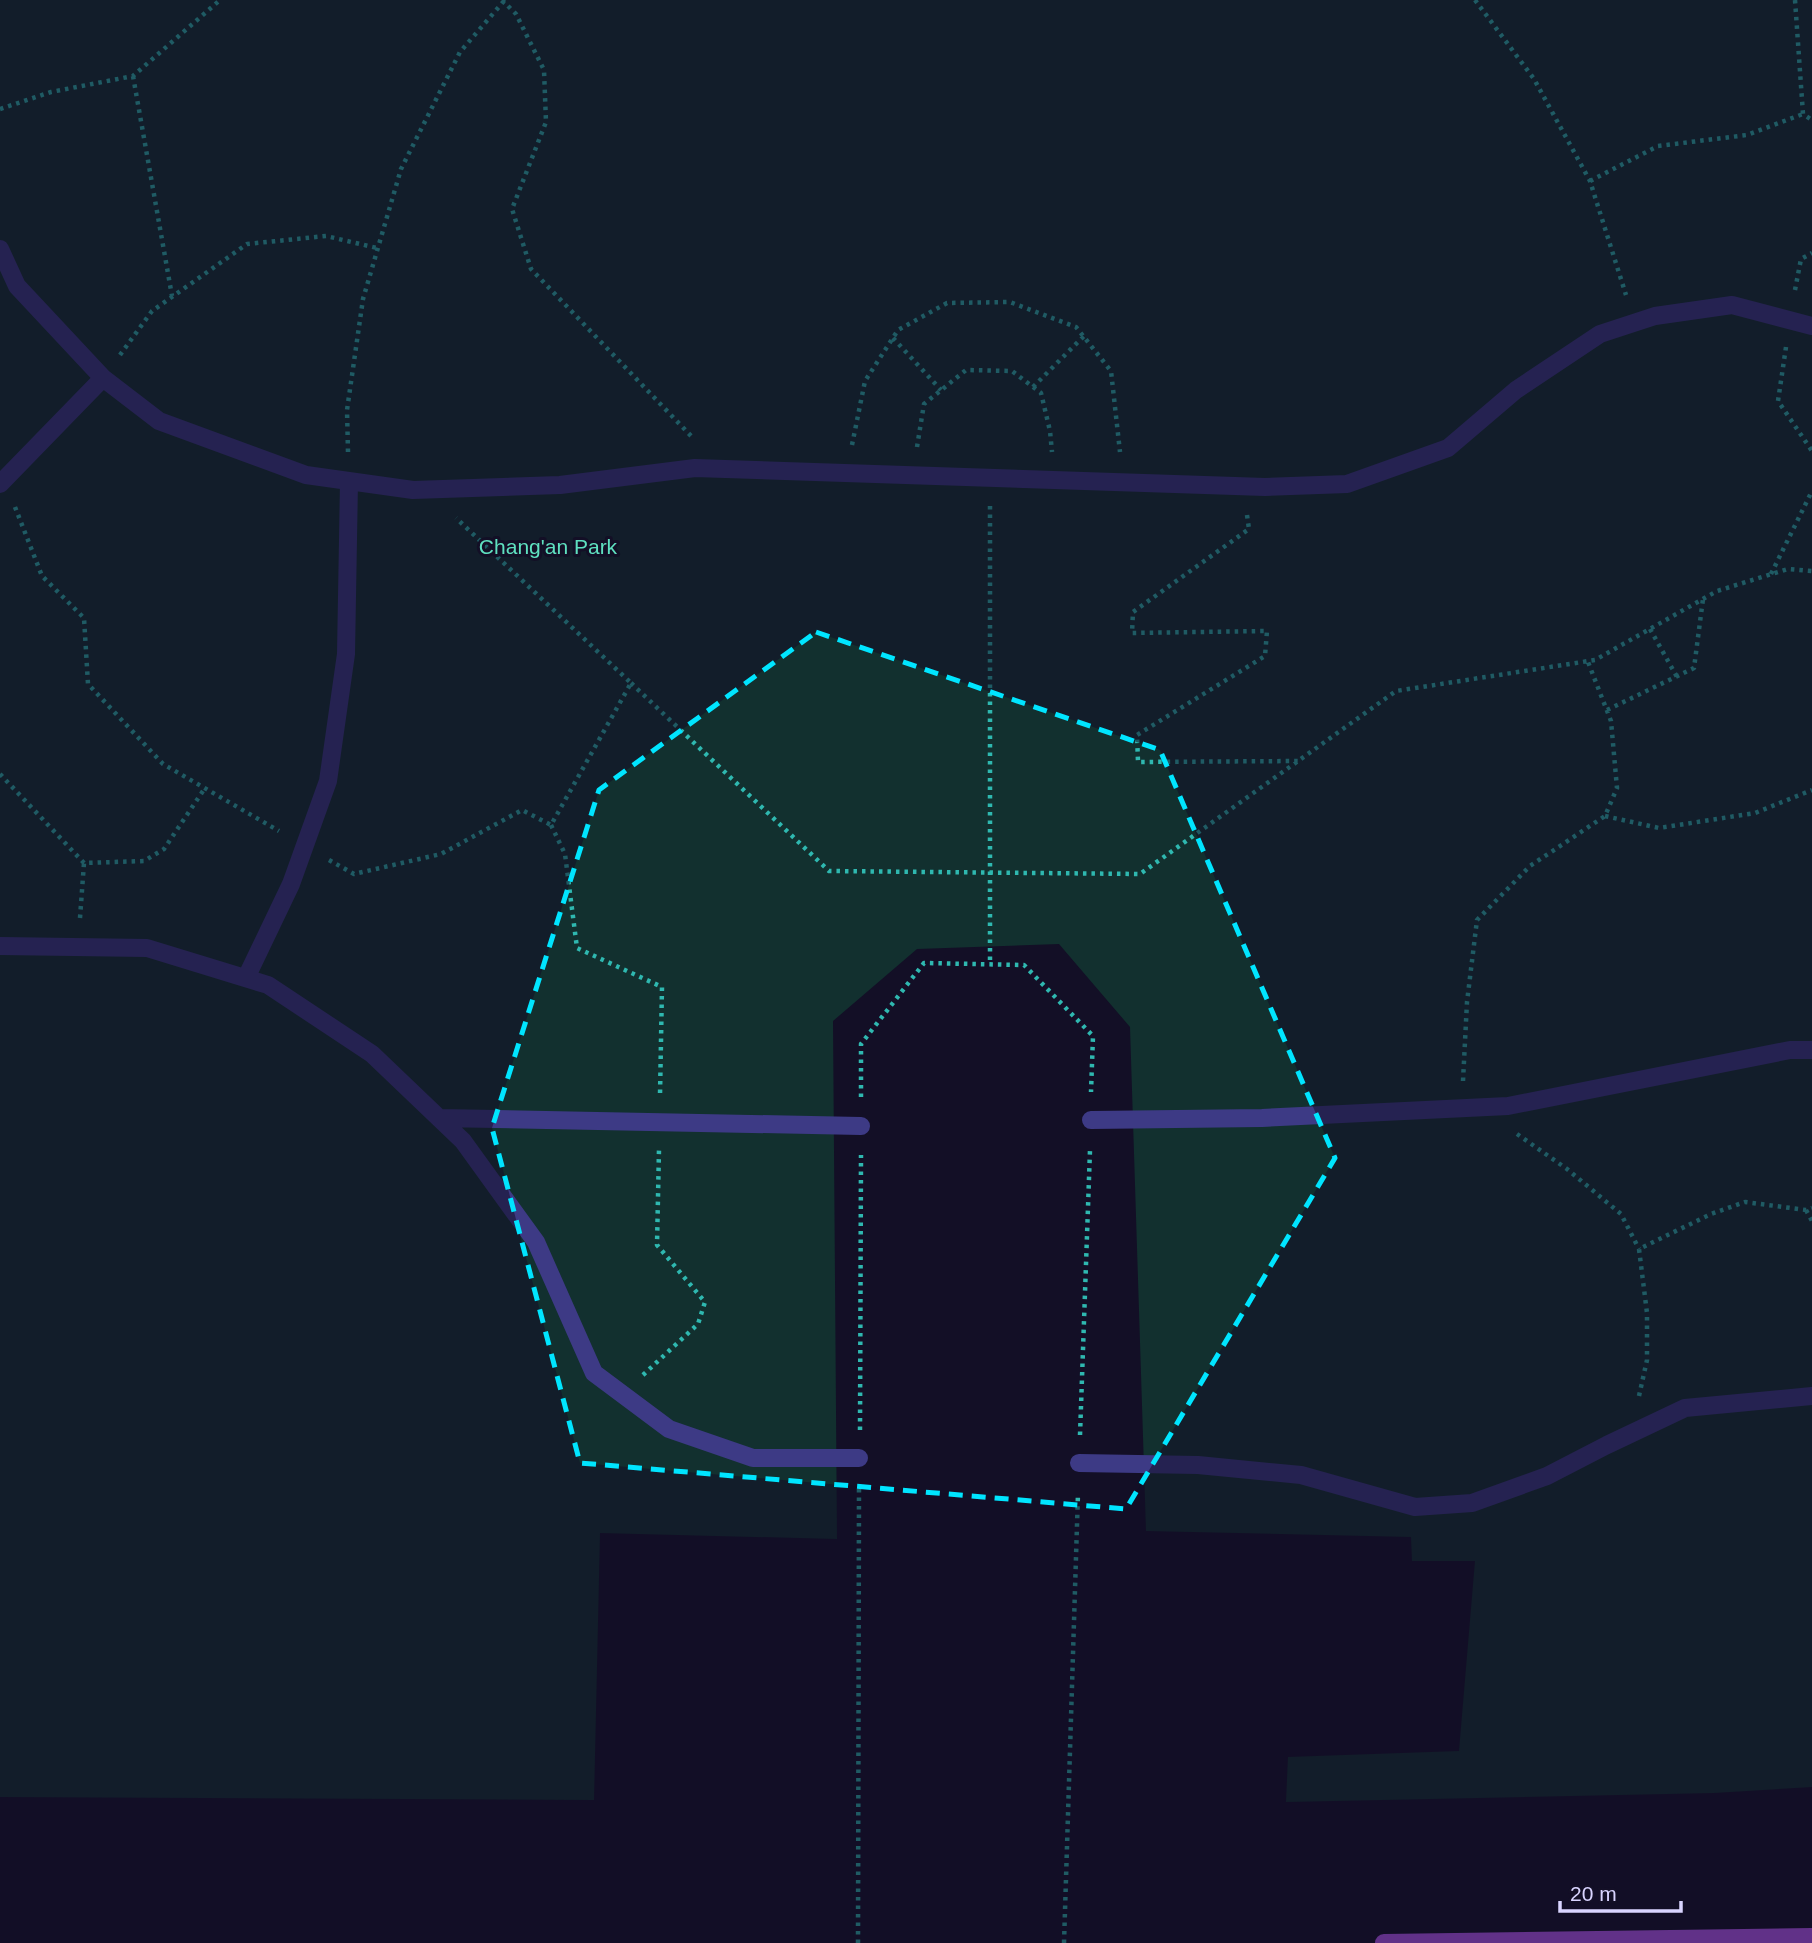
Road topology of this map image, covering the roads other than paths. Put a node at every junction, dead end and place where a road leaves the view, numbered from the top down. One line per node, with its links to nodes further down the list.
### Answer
1 (0, 249): 3 (lane)
2 (1812, 326): 4 (lane)
3 (103, 378): 4 (lane); 5 (lane)
4 (349, 482): 7 (lane)
5 (0, 484)
6 (0, 946): 7 (lane)
7 (246, 978): 9 (lane)
8 (1812, 1050): 10 (lane)
9 (439, 1118): 11 (lane); 13 (lane)
10 (1091, 1120)
11 (861, 1126)
12 (1812, 1396): 14 (lane)
13 (859, 1458)
14 (1079, 1463)
15 (1812, 1937): 16 (main road)
16 (1384, 1943)

